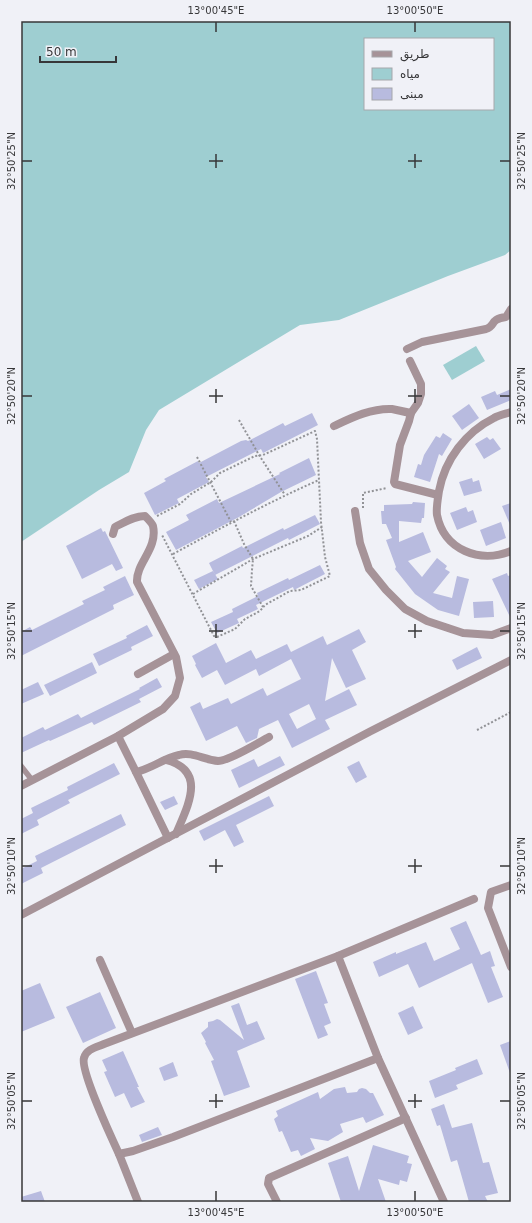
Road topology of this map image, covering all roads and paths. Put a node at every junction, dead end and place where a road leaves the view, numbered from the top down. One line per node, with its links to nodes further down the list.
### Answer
1 (511, 309): 2 (street)
2 (406, 350)
3 (410, 361): 5 (street)
4 (511, 412): 14 (street)
5 (410, 413): 7 (street); 12 (street)
6 (239, 420): 8 (path)
7 (334, 426)
8 (259, 456): 10 (path); 11 (path); 13 (path)
9 (197, 457): 11 (path)
10 (319, 480): 13 (path); 18 (path)
11 (211, 482): 16 (path); 17 (path)
12 (395, 484): 14 (street); 15 (path)
13 (286, 495): 17 (path)
14 (438, 495): 21 (street)
15 (355, 511): 26 (street)
16 (154, 518)
17 (233, 522): 22 (path); 23 (path)
18 (322, 527): 23 (path); 25 (path)
19 (160, 530): 22 (path)
20 (113, 534): 27 (street)
21 (511, 551)
22 (172, 554): 24 (path)
23 (253, 559): 24 (path); 25 (path)
24 (193, 594): 25 (path)
25 (263, 607)
26 (511, 628)
27 (174, 654): 29 (street); 32 (street)
28 (511, 660): 39 (street)
29 (138, 674)
30 (511, 712): 31 (path)
31 (477, 730)
32 (118, 736): 36 (street); 37 (street)
33 (269, 737): 34 (street)
34 (166, 760): 36 (street); 39 (street)
35 (21, 766): 37 (lane)
36 (136, 772): 39 (street)
37 (32, 780): 38 (street)
38 (21, 786)
39 (172, 836): 42 (street)
40 (511, 885): 45 (street)
41 (474, 899): 43 (street)
42 (21, 916)
43 (338, 956): 46 (street); 47 (street)
44 (100, 960): 46 (street)
45 (511, 967)
46 (132, 1033): 49 (street)
47 (378, 1058): 48 (street); 49 (street)
48 (406, 1118): 51 (street); 52 (street)
49 (119, 1154): 50 (street)
50 (138, 1202)
51 (276, 1202)
52 (444, 1202)

